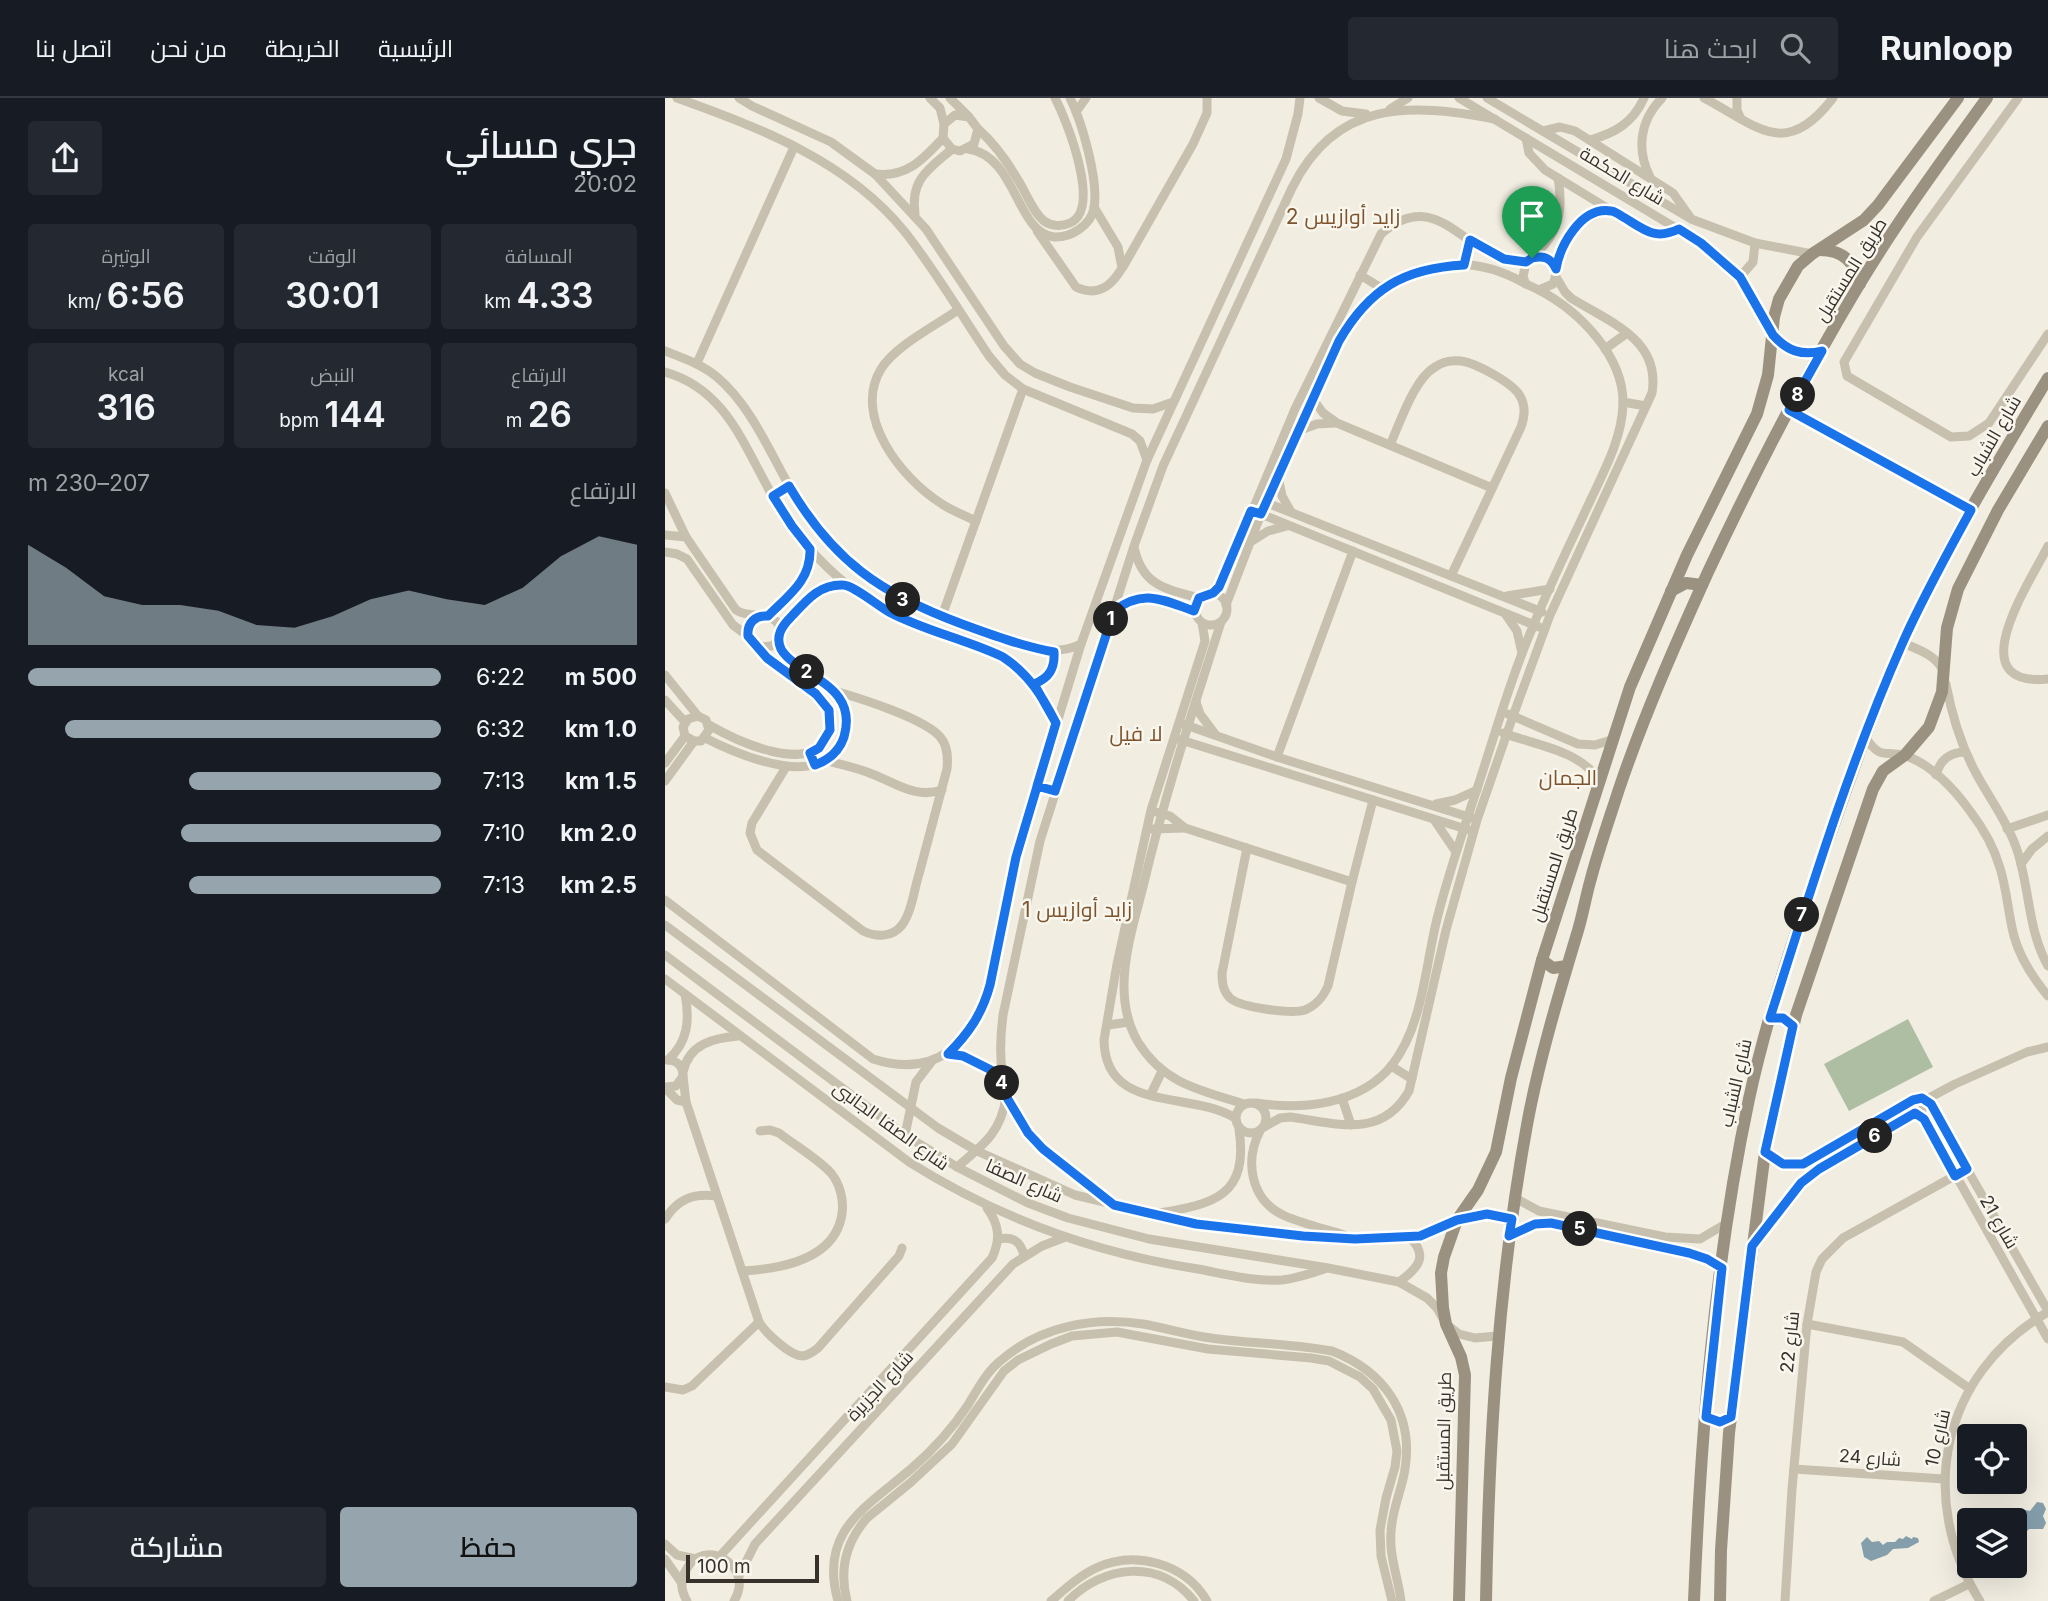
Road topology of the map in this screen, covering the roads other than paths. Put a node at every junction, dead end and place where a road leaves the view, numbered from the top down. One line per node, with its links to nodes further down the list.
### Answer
1 (677, 98): 36 (street)
2 (739, 98): 39 (street)
3 (930, 98): 30 (street)
4 (950, 98): 27 (street)
5 (1055, 98): 44 (street)
6 (1070, 98): 25 (street)
7 (1086, 98): 25 (street)
8 (1207, 98): 55 (street)
9 (1300, 98): 42 (street)
10 (1319, 98): 26 (street)
11 (1408, 98): 24 (street)
12 (1459, 98): 29 (street, شارع الحكمة)
13 (1487, 98): 23 (street, شارع الحكمة)
14 (1495, 98): 23 (street)
15 (1644, 98): 35 (street)
16 (1663, 98): 41 (street)
17 (1704, 98): 28 (street)
18 (1737, 98): 28 (street)
19 (1833, 98): 28 (street)
20 (1958, 98): 52 (main road, طريق المستقبل)
21 (1987, 98): 61 (main road, طريق المستقبل)
22 (2018, 98): 67 (street)
23 (1504, 108): 32 (street, شارع الحكمة)
24 (1385, 111): 26 (street); 29 (street)
25 (1076, 112): 44 (street)
26 (1374, 114): 43 (street)
27 (969, 117): 30 (street); 31 (street)
28 (1741, 118)
29 (1495, 119): 34 (street, شارع الحكمة)
30 (944, 124): 33 (street)
31 (978, 129): 38 (street); 48 (street)
32 (1543, 131): 35 (street); 47 (street, شارع الحكمة)
33 (943, 138): 37 (street); 39 (street)
34 (1526, 138): 40 (street); 49 (street, شارع الحكمة)
35 (1590, 140): 41 (street)
36 (794, 147): 64 (street); 72 (street)
37 (952, 149): 38 (street); 46 (street)
38 (968, 149): 48 (street)
39 (875, 174): 46 (street)
40 (1558, 178): 45 (street); 53 (street)
41 (1651, 179): 47 (street)
42 (1277, 180): 43 (street); 75 (street)
43 (1292, 188): 77 (street)
44 (1091, 201): 48 (street); 55 (street)
45 (1612, 211): 49 (street); 56 (street)
46 (915, 215): 59 (street)
47 (1691, 219): 51 (street, شارع الحكمة)
48 (1037, 221): 55 (street)
49 (1679, 229): 58 (street, شارع الحكمة)
50 (1470, 240): 53 (street); 54 (street); 57 (street)
51 (1755, 243): 52 (street, شارع الحكمة); 58 (street)
52 (1815, 252): 61 (main road); 68 (main road, طريق المستقبل)
53 (1529, 260): 56 (street); 60 (street)
54 (1464, 265): 60 (street); 62 (street)
55 (1122, 268)
56 (1556, 273): 63 (street); 66 (street)
57 (1360, 275): 62 (street); 82 (street)
58 (1740, 277): 68 (street, شارع الحكمة)
59 (962, 282): 64 (street); 79 (street)
60 (1526, 284): 63 (street)
61 (1860, 284): 71 (main road, طريق المستقبل)
62 (1383, 289): 78 (street)
63 (1539, 290): 69 (street)
64 (946, 293): 65 (street)
65 (958, 310): 76 (street); 101 (street)
66 (1627, 333): 69 (street); 81 (street)
67 (2048, 334)
68 (1773, 335): 71 (main road); 118 (main road, طريق المستقبل)
69 (1605, 349): 80 (street)
70 (665, 351): 72 (street)
71 (1822, 351): 83 (main road, طريق المستقبل)
72 (697, 363): 91 (street)
73 (665, 372): 94 (street)
74 (2048, 380): 97 (main road, شارع الشباب)
75 (1181, 382): 77 (street); 79 (street)
76 (1023, 389): 89 (street); 101 (street)
77 (1198, 390): 107 (street)
78 (1313, 399): 84 (street); 85 (street)
79 (1173, 402): 89 (street)
80 (1623, 402): 81 (street); 117 (street)
81 (1646, 406): 127 (street)
82 (1295, 409): 84 (street); 95 (street)
83 (1789, 410): 97 (street); 116 (main road, طريق المستقبل)
84 (1306, 414): 87 (street)
85 (1337, 423): 87 (street); 88 (street)
86 (2048, 426): 143 (main road)
87 (1298, 431): 90 (street)
88 (1390, 445): 92 (street); 92 (street)
89 (1147, 460): 139 (street)
90 (1278, 477): 96 (street); 99 (street)
91 (789, 486): 94 (street); 130 (street)
92 (1492, 488): 114 (street)
93 (665, 493): 104 (street)
94 (773, 496): 108 (street)
95 (1257, 499): 96 (street); 98 (street)
96 (1266, 503): 99 (street); 100 (street)
97 (1971, 510): 138 (main road, شارع الشباب)
98 (1251, 511): 100 (street); 119 (street)
99 (1292, 513): 112 (street)
100 (1261, 514): 102 (street); 105 (street)
101 (976, 521): 130 (street)
102 (1289, 526): 105 (street); 109 (street)
103 (665, 535): 104 (street)
104 (686, 537): 111 (street)
105 (1251, 542): 122 (street)
106 (2048, 545): 145 (street)
107 (1134, 547): 121 (street); 123 (street)
108 (810, 549): 115 (street); 128 (street)
109 (1353, 551): 113 (street); 171 (street)
110 (665, 552): 111 (street)
111 (691, 556): 129 (street); 136 (street)
112 (1408, 559): 113 (street); 114 (street)
113 (1403, 572): 125 (street)
114 (1451, 576): 120 (street)
115 (848, 585): 134 (street); 147 (street)
116 (1702, 585): 118 (main road); 206 (main road, طريق المستقبل)
117 (1549, 589): 120 (street); 126 (street)
118 (1671, 591): 166 (main road, طريق المستقبل)
119 (1213, 593): 121 (street); 122 (street)
120 (1504, 597): 126 (street)
121 (1199, 598): 124 (street)
122 (1226, 605): 131 (street)
123 (1114, 611): 124 (street); 184 (street)
124 (1194, 611): 132 (street)
125 (1502, 611): 133 (street); 142 (street)
126 (1540, 611): 127 (street); 133 (street)
127 (1550, 615): 135 (street)
128 (768, 616): 129 (street); 134 (street)
129 (757, 617): 136 (street)
130 (942, 617): 141 (street)
131 (1221, 622): 132 (street); 151 (street)
132 (1202, 623): 157 (street)
133 (1533, 625): 135 (street); 142 (street)
134 (780, 628): 137 (street)
135 (1545, 629): 154 (street)
136 (748, 636): 140 (street)
137 (779, 639): 140 (street); 146 (street)
138 (1903, 643): 143 (street); 163 (main road, شارع الشباب)
139 (1081, 645): 141 (street); 156 (street)
140 (759, 648): 149 (street)
141 (1054, 652): 147 (street)
142 (1522, 656): 152 (street)
143 (1944, 673): 168 (street); 170 (main road)
144 (665, 675): 153 (street)
145 (2048, 679)
146 (824, 683): 148 (street); 149 (street)
147 (1034, 684): 156 (street)
148 (835, 691): 172 (street); 182 (street)
149 (816, 694): 169 (street)
150 (665, 700): 155 (street)
151 (1196, 702): 157 (street); 162 (street)
152 (1502, 711): 154 (street); 159 (street)
153 (698, 716): 155 (street); 158 (street)
154 (1513, 716): 160 (street); 166 (street)
155 (685, 722): 161 (street)
156 (1056, 723): 181 (street)
157 (1183, 724): 162 (street); 165 (street)
158 (709, 725): 164 (street); 169 (street)
159 (1495, 730): 160 (street); 183 (street)
160 (1507, 735): 178 (street); 191 (street)
161 (685, 736): 167 (street); 173 (street)
162 (1216, 736): 171 (street)
163 (1865, 737): 170 (street); 210 (main road, شارع الشباب)
164 (705, 738): 167 (street); 175 (street)
165 (1178, 739): 180 (street); 187 (street)
166 (1611, 740): 178 (main road, طريق المستقبل)
167 (694, 741): 179 (street)
168 (1965, 752): 177 (street); 195 (street)
169 (810, 753): 174 (street)
170 (1905, 755): 177 (street); 212 (main road)
171 (1277, 757): 176 (street)
172 (828, 761): 174 (street); 182 (street)
173 (665, 763)
174 (815, 765): 175 (street)
175 (786, 767): 182 (street)
176 (1326, 772): 180 (street); 186 (street)
177 (1936, 775): 213 (street)
178 (1599, 780): 205 (main road, طريق المستقبل)
179 (665, 781)
180 (1322, 784): 185 (street)
181 (1037, 786): 184 (street); 224 (street)
182 (942, 790)
183 (1476, 790): 186 (street); 189 (street)
184 (1055, 791): 234 (street)
185 (1373, 800): 190 (street); 201 (street)
186 (1432, 805): 189 (street)
187 (1156, 812): 192 (street); 194 (street)
188 (2048, 815): 195 (street)
189 (1467, 816): 191 (street); 193 (street)
190 (1434, 819): 193 (street); 199 (street)
191 (1478, 820): 196 (street)
192 (1185, 828): 194 (street); 198 (street)
193 (1463, 828): 196 (street); 199 (street)
194 (1151, 829): 217 (street); 218 (street)
195 (2007, 829): 200 (street)
196 (1474, 832): 233 (street)
197 (2048, 836): 200 (street)
198 (1247, 848): 201 (street); 201 (street)
199 (1456, 852): 228 (street)
200 (2021, 864): 207 (street)
201 (1352, 881)
202 (665, 900): 225 (street)
203 (665, 925): 231 (street, شارع الصفا)
204 (665, 955): 208 (street, شارع الصفا)
205 (1542, 960): 206 (main road); 214 (main road, طريق المستقبل)
206 (1567, 966): 215 (main road, طريق المستقبل)
207 (2048, 966)
208 (690, 974): 211 (street); 232 (street, شارع الصفا)
209 (665, 979): 211 (street, شارع الصفا الجانبى)
210 (1779, 987): 212 (main road); 216 (main road, شارع الشباب)
211 (682, 992): 220 (street, شارع الصفا الجانبى); 221 (street)
212 (1803, 995): 219 (main road)
213 (2048, 996)
214 (1531, 1002): 215 (main road); 264 (main road, طريق المستقبل)
215 (1554, 1015): 258 (main road, طريق المستقبل)
216 (1770, 1018): 219 (main road); 265 (main road, شارع الشباب)
217 (1129, 1022): 218 (street); 229 (street)
218 (1108, 1025): 237 (street)
219 (1793, 1026): 253 (main road)
220 (738, 1036): 223 (street); 236 (street, شارع الصفا الجانبى)
221 (684, 1040): 223 (street); 226 (street)
222 (2048, 1047): 240 (street)
223 (695, 1049): 230 (street)
224 (948, 1054): 227 (street); 234 (street)
225 (873, 1059): 227 (street); 231 (street)
226 (666, 1060): 230 (street)
227 (933, 1060): 244 (street)
228 (1391, 1066): 233 (street); 239 (street)
229 (1162, 1071): 237 (street); 243 (street)
230 (683, 1074): 235 (street); 241 (street)
231 (863, 1074): 244 (street, شارع الصفا)
232 (830, 1078): 236 (street); 251 (street, شارع الصفا)
233 (1412, 1079): 247 (street)
234 (1002, 1081): 238 (street)
235 (665, 1088): 241 (street)
236 (819, 1093): 260 (street, شارع الصفا الجانبى)
237 (1151, 1094): 246 (street)
238 (1006, 1096): 252 (street); 259 (street)
239 (1342, 1098): 242 (street); 247 (street)
240 (1929, 1101): 245 (street); 253 (street); 255 (street, شارع 21)
241 (686, 1102): 257 (street)
242 (1256, 1102): 243 (street); 249 (street)
243 (1244, 1104): 246 (street)
244 (910, 1109): 251 (street); 252 (street, شارع الصفا)
245 (1922, 1116): 256 (street, شارع 21); 271 (street)
246 (1235, 1118): 248 (street)
247 (1351, 1125): 249 (street)
248 (1239, 1129): 249 (street); 261 (street)
249 (1262, 1129): 270 (street)
250 (760, 1131): 276 (street)
251 (905, 1135): 254 (street, شارع الصفا)
252 (977, 1151): 254 (street); 259 (street, شارع الصفا)
253 (1765, 1152): 271 (main road)
254 (957, 1167): 274 (street, شارع الصفا)
255 (1967, 1169): 256 (street, شارع 22); 278 (street, شارع 21)
256 (1955, 1176): 279 (street, شارع 21); 282 (street, شارع 22)
257 (716, 1196): 262 (street); 276 (street)
258 (1515, 1198): 263 (main road, طريق المستقبل); 265 (street)
259 (1114, 1205): 261 (street, شارع الصفا)
260 (986, 1206): 268 (street, شارع الصفا الجانبى); 269 (street)
261 (1152, 1214): 270 (street, شارع الصفا)
262 (665, 1219)
263 (1512, 1219): 264 (street, شارع الصفا); 266 (main road, طريق المستقبل)
264 (1457, 1220): 267 (street, شارع الصفا); 281 (main road, طريق المستقبل)
265 (1727, 1223): 275 (main road, شارع الشباب)
266 (1509, 1236): 275 (street); 283 (main road, طريق المستقبل)
267 (1409, 1237): 270 (street, شارع الصفا); 277 (street)
268 (1063, 1238): 273 (street, شارع الجزيرة); 274 (street, شارع الصفا الجانبى)
269 (998, 1239): 273 (street); 291 (street, شارع الجزيرة)
270 (1355, 1239)
271 (1752, 1246): 294 (main road)
272 (902, 1248): 280 (street)
273 (1024, 1256): 295 (street, شارع الجزيرة)
274 (1328, 1268): 277 (street, شارع الصفا)
275 (1722, 1268): 293 (main road, شارع الشباب)
276 (742, 1272): 280 (street)
277 (1399, 1282): 281 (street, شارع الصفا)
278 (2048, 1312): 279 (street, شارع 10)
279 (2036, 1319): 284 (street, شارع 21); 289 (street, شارع 10)
280 (759, 1321): 288 (street)
281 (1446, 1324): 283 (street); 321 (main road, طريق المستقبل)
282 (1807, 1324): 289 (street); 299 (street, شارع 22)
283 (1497, 1336): 322 (main road, طريق المستقبل)
284 (2048, 1339)
285 (1023, 1344): 286 (street); 287 (street); 292 (street)
286 (1029, 1353): 290 (street); 296 (street)
287 (980, 1386): 290 (street); 313 (street)
288 (665, 1387)
289 (1970, 1389): 300 (street, شارع 10)
290 (989, 1392): 314 (street)
291 (855, 1408): 295 (street); 302 (street, شارع الجزيرة)
292 (1401, 1417): 296 (street); 320 (street)
293 (1706, 1417): 294 (main road); 297 (main road, شارع الشباب)
294 (1731, 1417): 298 (main road)
295 (870, 1420): 306 (street, شارع الجزيرة)
296 (1391, 1420): 319 (street)
297 (1702, 1452): 298 (main road); 323 (main road, شارع الشباب)
298 (1727, 1452): 324 (main road)
299 (1794, 1469): 300 (street, شارع 24); 325 (street, شارع 22)
300 (1944, 1479): 308 (street, شارع 10)
301 (665, 1544): 304 (street)
302 (720, 1556): 304 (street); 306 (street)
303 (665, 1559): 307 (street)
304 (696, 1559): 307 (street)
305 (1130, 1565): 315 (street); 316 (street); 317 (street); 318 (street)
306 (739, 1576): 309 (street)
307 (681, 1582): 310 (street)
308 (1969, 1584): 326 (street); 327 (street, شارع 10)
309 (739, 1590): 311 (street); 312 (street)
310 (684, 1599)
311 (734, 1601)
312 (745, 1601)
313 (838, 1601)
314 (847, 1601)
315 (1051, 1601)
316 (1067, 1601)
317 (1194, 1601)
318 (1207, 1601)
319 (1392, 1601)
320 (1401, 1601)
321 (1459, 1601)
322 (1486, 1601)
323 (1694, 1601)
324 (1720, 1601)
325 (1785, 1601)
326 (1934, 1601)
327 (1980, 1601)

